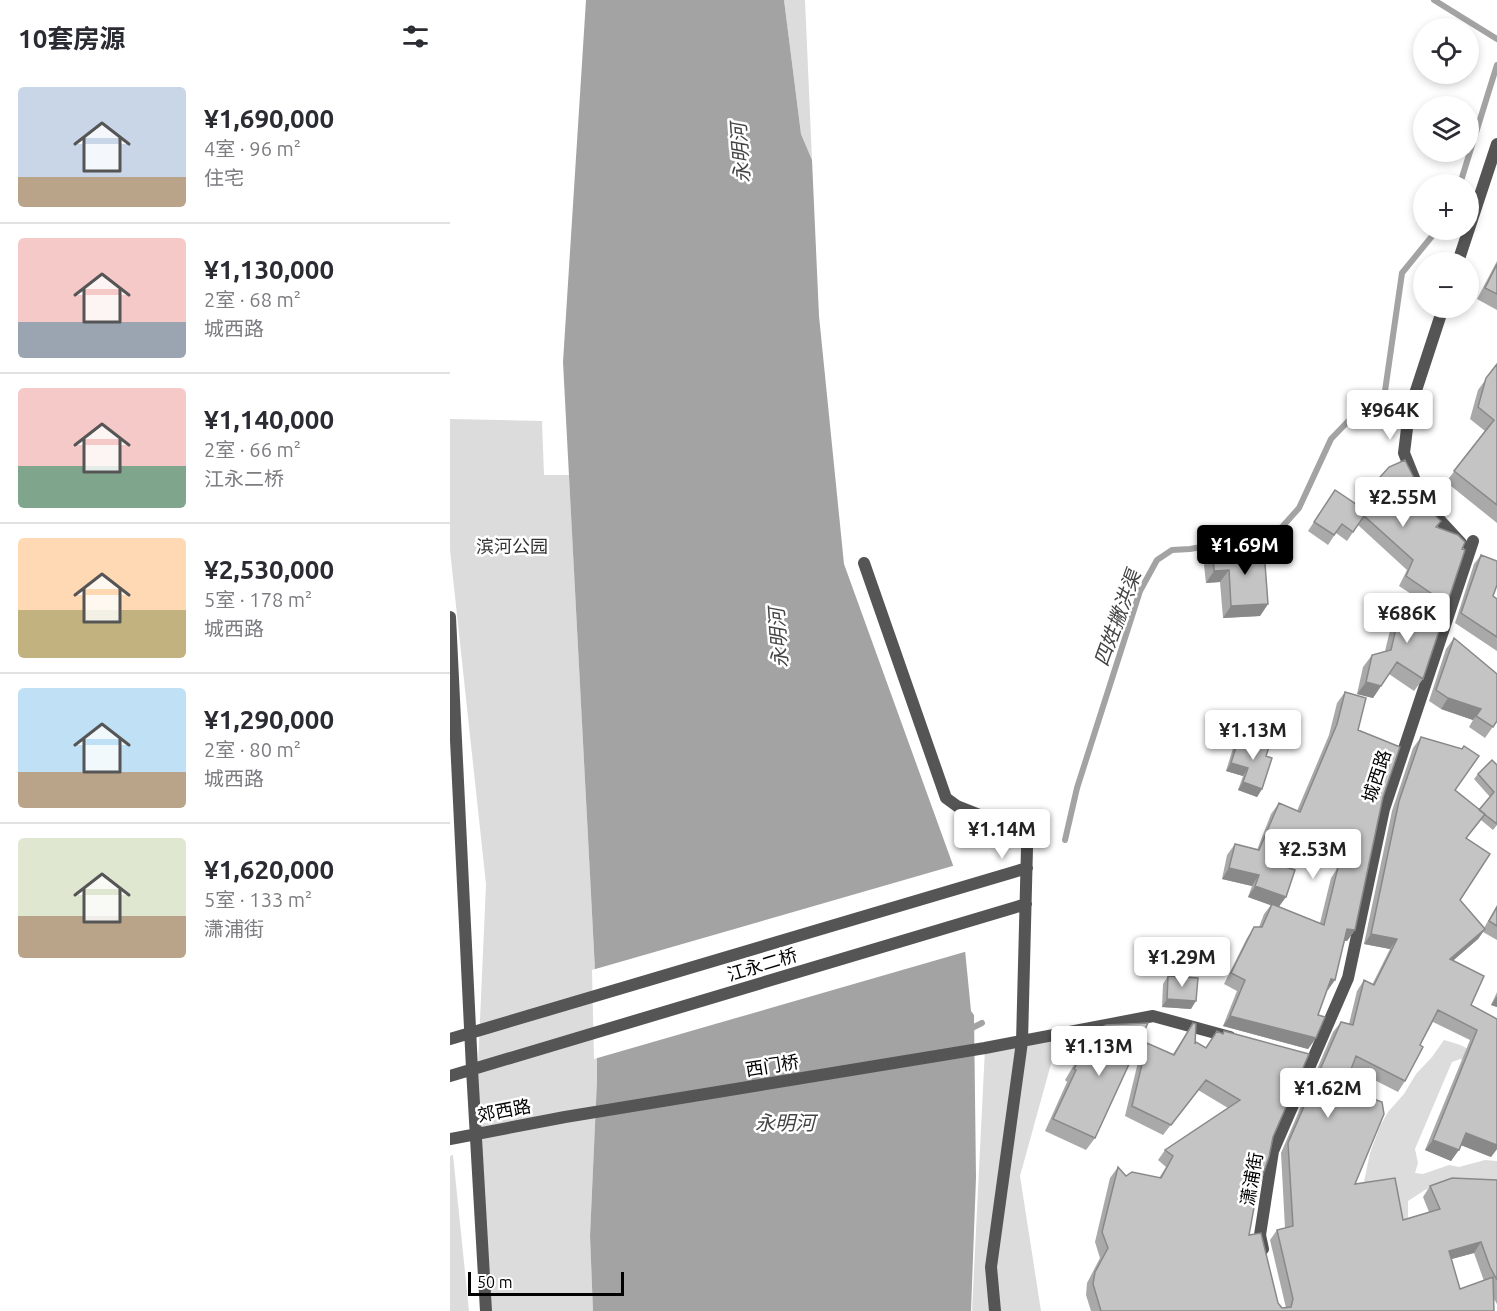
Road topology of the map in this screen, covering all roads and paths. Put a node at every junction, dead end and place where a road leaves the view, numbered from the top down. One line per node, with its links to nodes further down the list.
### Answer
1 (1497, 144): 2 (street)
2 (1461, 252)
3 (1440, 318): 5 (street)
4 (1357, 403): 5 (street)
5 (1409, 412): 14 (street, 城西路)
6 (864, 563): 8 (street)
7 (450, 617): 10 (street)
8 (1027, 868): 9 (street); 10 (street, 江永二桥)
9 (1026, 904): 13 (street); 15 (street, 江永二桥)
10 (470, 1033): 11 (street, 江永二桥); 15 (street)
11 (450, 1039)
12 (1247, 1041): 13 (street, 西门桥)
13 (1022, 1042): 17 (street, 西门桥); 22 (street)
14 (1307, 1057): 20 (street, 潇浦街)
15 (472, 1070): 16 (street, 江永二桥); 18 (street)
16 (450, 1076)
17 (565, 1117): 18 (street, 郊西路)
18 (475, 1133): 19 (street, 郊西路); 21 (street)
19 (450, 1139)
20 (1265, 1257)
21 (486, 1311)
22 (995, 1311)

